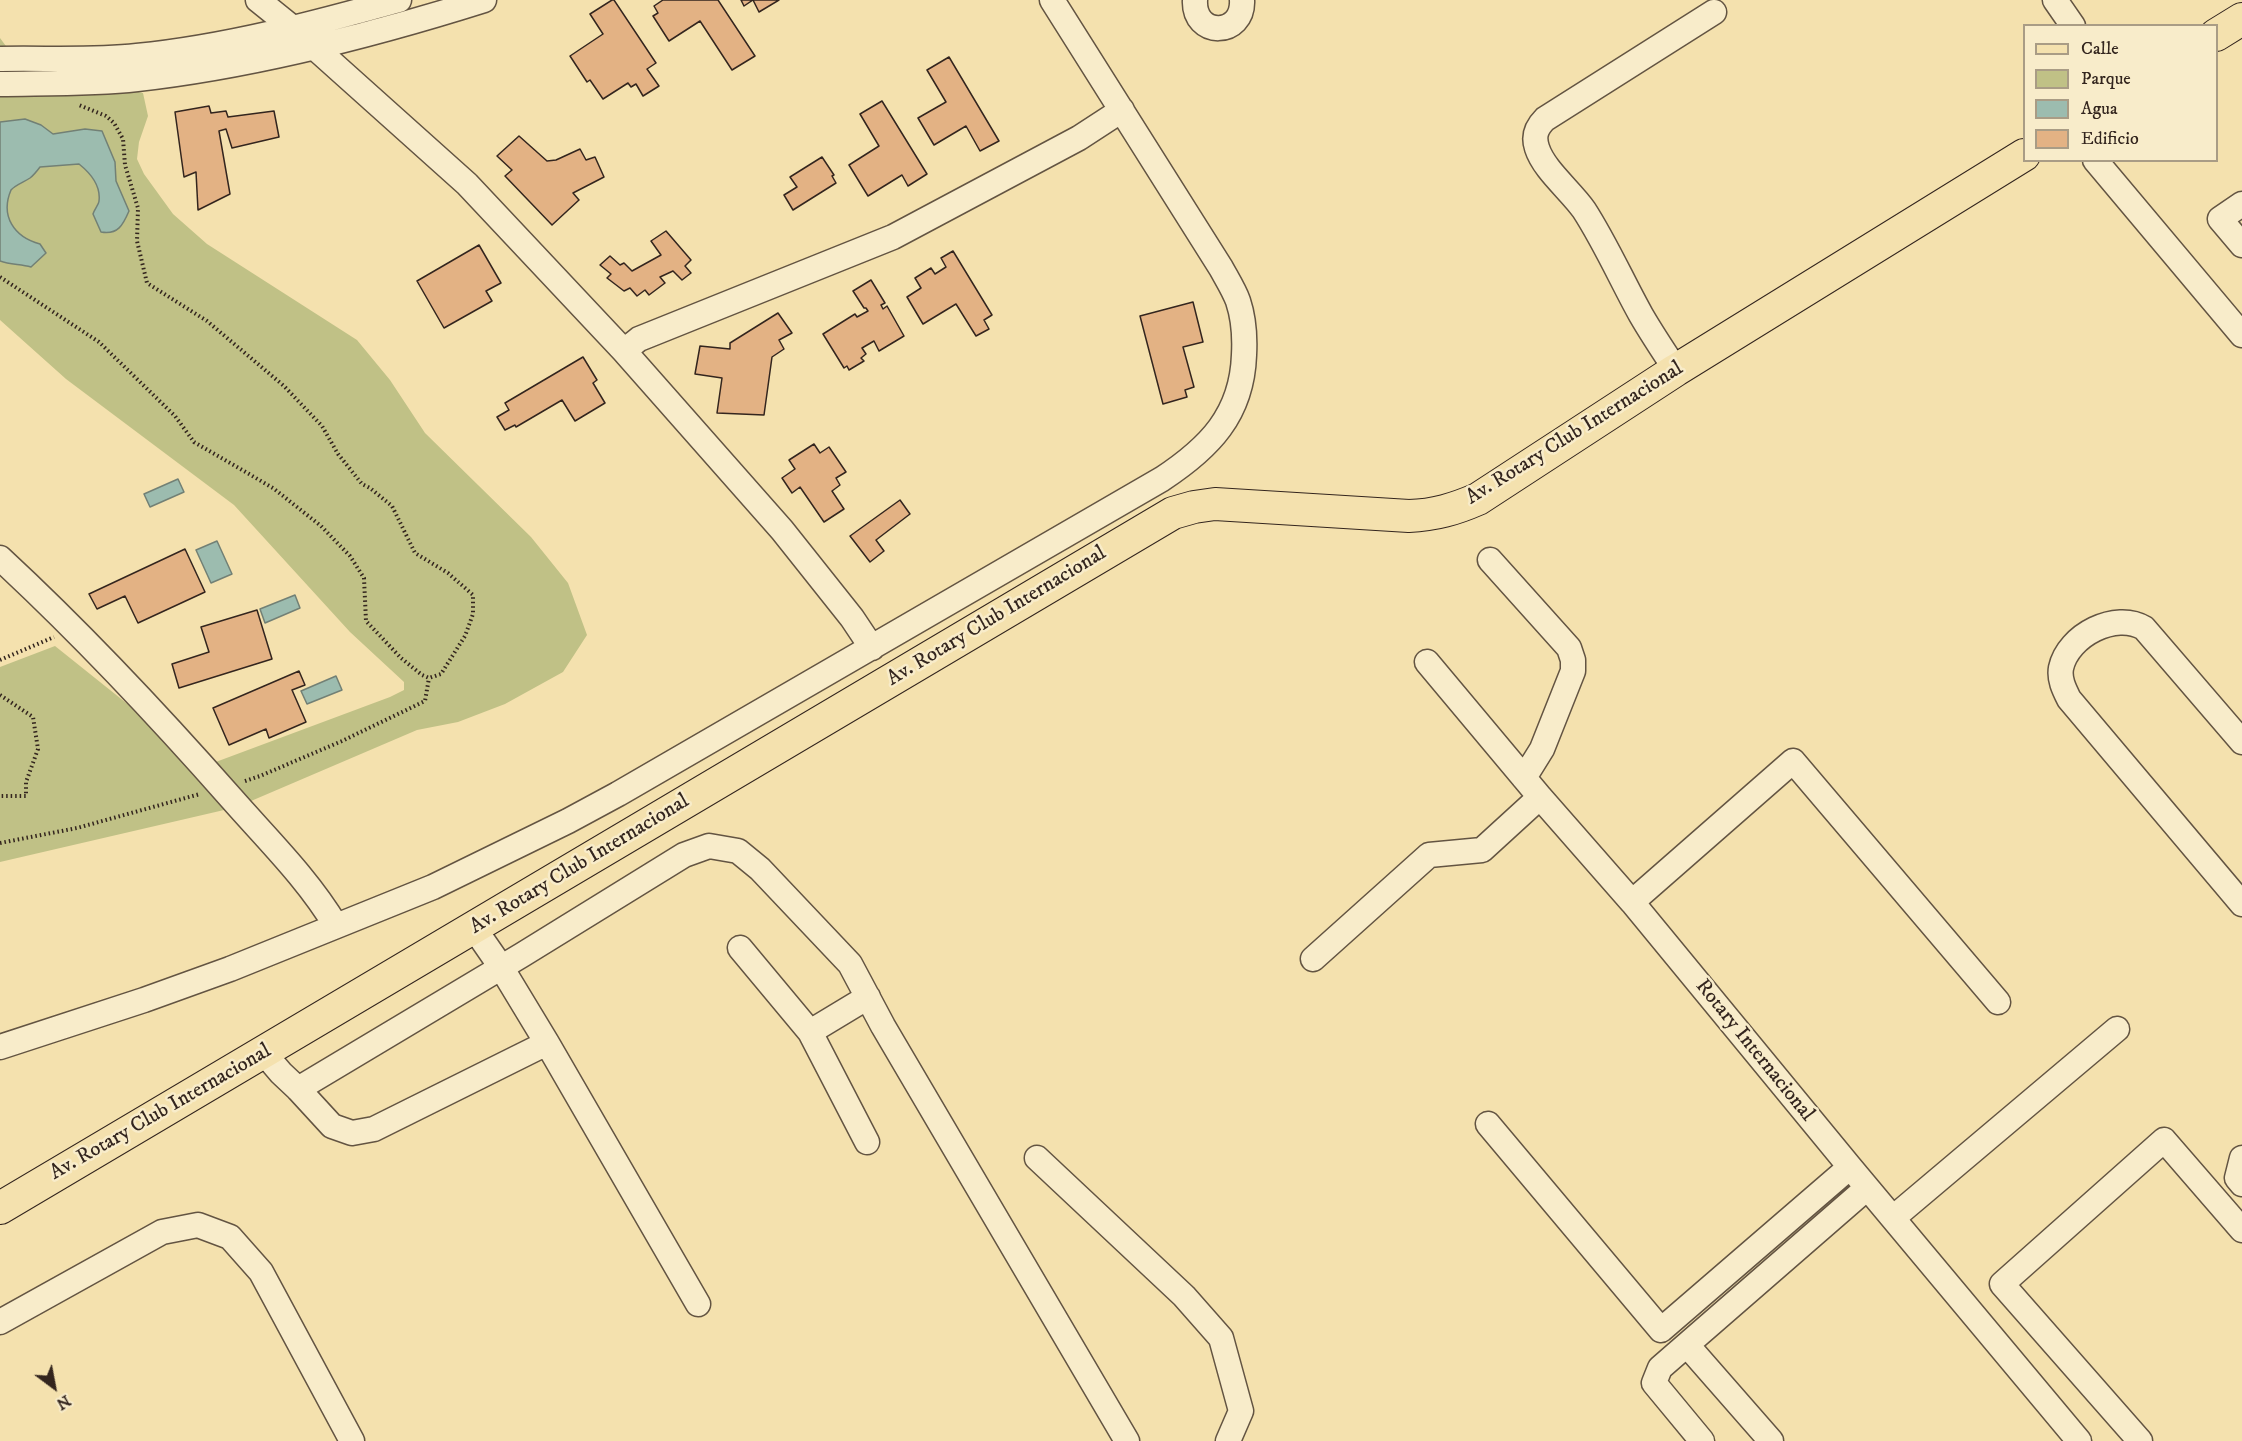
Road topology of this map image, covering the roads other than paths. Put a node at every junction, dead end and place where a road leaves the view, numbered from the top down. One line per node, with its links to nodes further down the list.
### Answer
1 (258, 0): 11 (street)
2 (399, 0): 11 (street)
3 (484, 0): 13 (street)
4 (1052, 0): 16 (street)
5 (1195, 0): 6 (street)
6 (1242, 0)
7 (2055, 0): 10 (street)
8 (1714, 12): 23 (street)
9 (2242, 19): 12 (main road)
10 (2072, 24)
11 (294, 29): 13 (street); 14 (street)
12 (2218, 34)
13 (314, 47): 15 (street); 22 (street)
14 (0, 59)
15 (0, 84)
16 (1122, 110): 22 (street); 26 (street)
17 (2023, 156): 23 (main road, Av. Rotary Club Internacional)
18 (2097, 162): 21 (street)
19 (2242, 204): 20 (street)
20 (2242, 245)
21 (2242, 334)
22 (624, 351): 26 (street)
23 (1676, 370): 34 (main road, Av. Rotary Club Internacional)
24 (0, 558): 33 (street)
25 (1490, 560): 29 (street)
26 (872, 648): 33 (street)
27 (1427, 662): 29 (street, Rotary Internacional)
28 (2242, 741): 32 (street)
29 (1524, 778): 30 (street, Rotary Internacional)
30 (1540, 797): 31 (street, Rotary Internacional); 36 (street)
31 (1632, 902): 39 (street); 50 (street, Rotary Internacional)
32 (2242, 904)
33 (336, 926): 43 (street)
34 (474, 928): 37 (street); 44 (main road, Av. Rotary Club Internacional)
35 (740, 948): 41 (street)
36 (1313, 959)
37 (501, 967): 38 (street); 42 (street); 45 (street)
38 (868, 997): 41 (street); 60 (street)
39 (1998, 1002)
40 (2117, 1029): 54 (street)
41 (810, 1032): 47 (street)
42 (547, 1043): 45 (street); 56 (street)
43 (0, 1047)
44 (264, 1053): 45 (street); 53 (main road, Av. Rotary Club Internacional)
45 (298, 1089)
46 (1488, 1124): 50 (street)
47 (867, 1142)
48 (1037, 1158): 61 (street)
49 (2242, 1158): 51 (street)
50 (1850, 1167): 52 (street, Rotary Internacional)
51 (2242, 1184)
52 (1867, 1188): 54 (street, Rotary Internacional); 58 (street)
53 (0, 1208)
54 (1893, 1218): 64 (street, Rotary Internacional)
55 (2242, 1230): 65 (street)
56 (698, 1304)
57 (0, 1322): 59 (street)
58 (1688, 1344): 62 (street); 63 (street)
59 (352, 1441)
60 (1126, 1441)
61 (1228, 1441)
62 (1702, 1441)
63 (1771, 1441)
64 (2079, 1441)
65 (2140, 1441)

